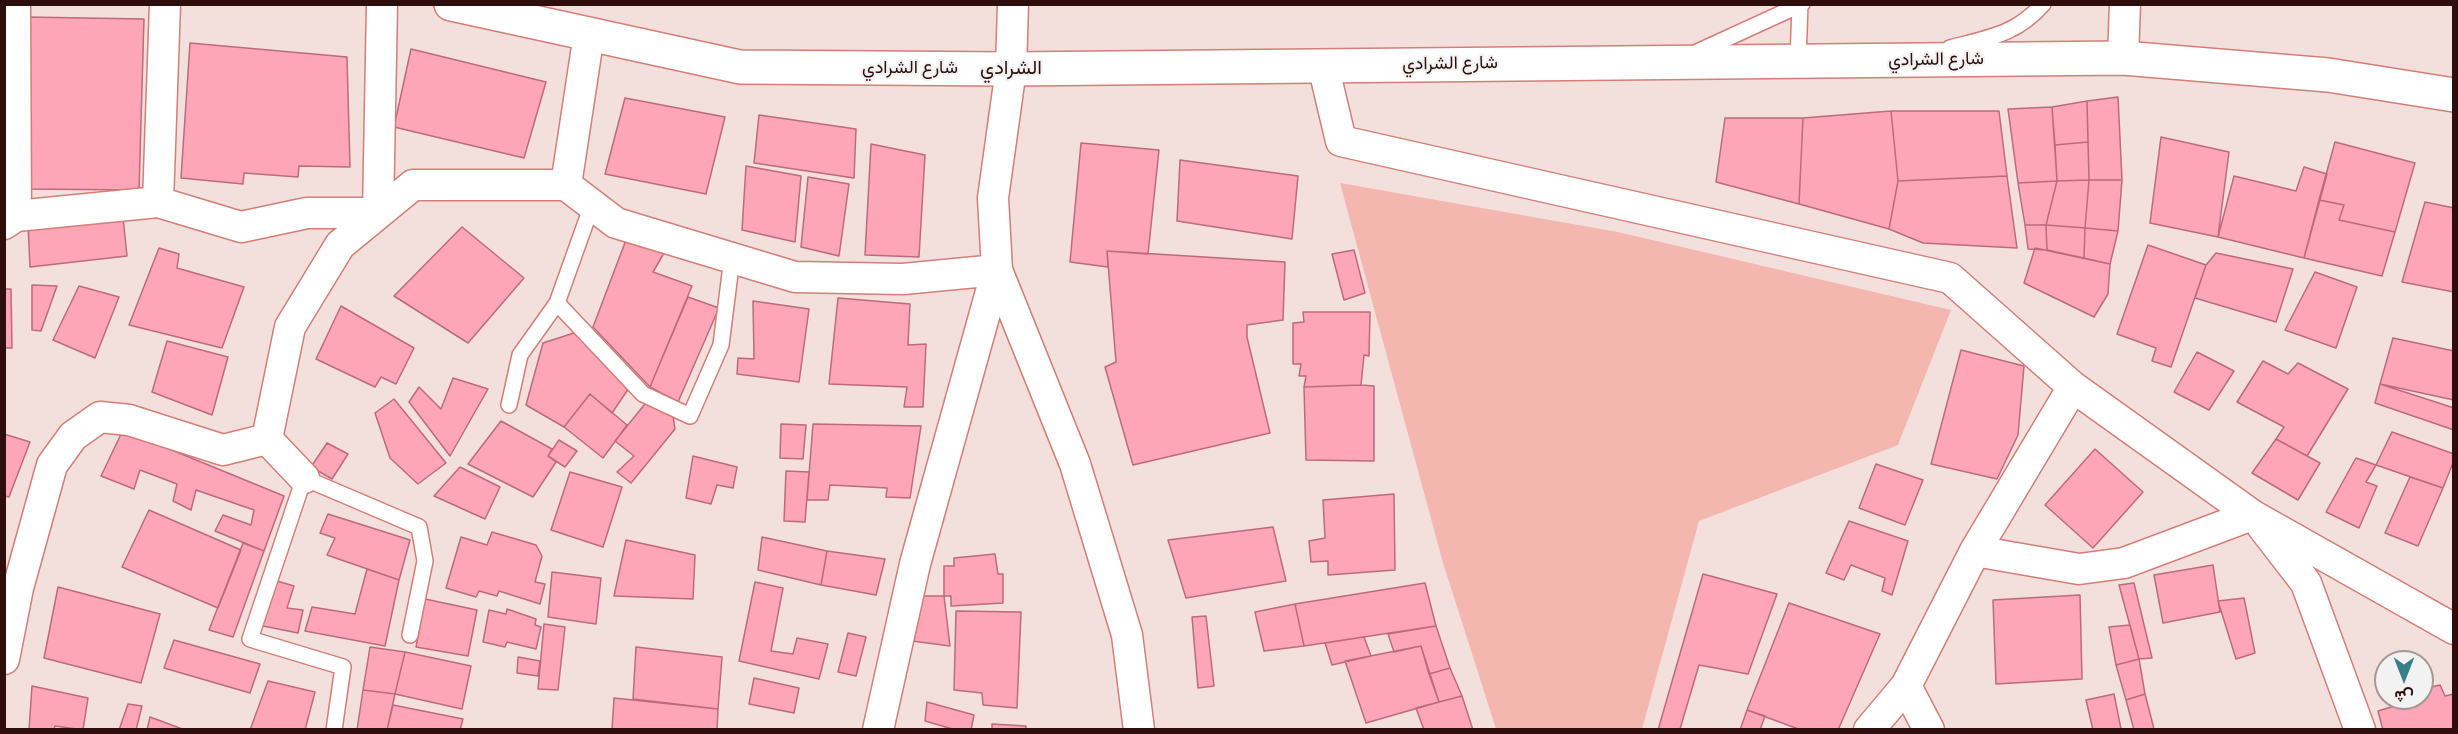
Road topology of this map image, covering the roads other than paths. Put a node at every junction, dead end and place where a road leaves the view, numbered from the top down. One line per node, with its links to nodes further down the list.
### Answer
1 (15, 4): 21 (street)
2 (165, 4): 18 (street)
3 (382, 4): 20 (street)
4 (451, 4): 9 (street, شارع الشرادي)
5 (1013, 4): 15 (street)
6 (2043, 4): 11 (lane)
7 (2125, 4): 10 (street)
8 (1801, 5): 12 (lane); 13 (lane)
9 (589, 34): 15 (street, شارع الشرادي); 17 (street)
10 (2122, 58): 11 (street, شارع الشرادي); 16 (street, شارع الشرادي)
11 (1904, 60): 12 (street, شارع الشرادي)
12 (1798, 61): 13 (street, شارع الشرادي)
13 (1673, 62): 14 (street, شارع الشرادي)
14 (1323, 65): 15 (street, شارع الشرادي); 25 (street)
15 (1011, 69): 23 (street)
16 (2454, 95)
17 (566, 185): 19 (street); 20 (street)
18 (158, 202): 20 (street); 21 (street)
19 (592, 204): 22 (street); 24 (lane)
20 (378, 213): 27 (street)
21 (10, 220)
22 (732, 258): 23 (street); 24 (lane)
23 (997, 270): 36 (street); 37 (street)
24 (557, 303): 26 (lane)
25 (2073, 387): 29 (street); 30 (street)
26 (509, 405)
27 (267, 439): 28 (street); 33 (street)
28 (304, 478): 32 (lane); 35 (lane)
29 (2252, 515): 30 (street); 31 (street); 40 (street)
30 (1975, 551): 34 (street)
31 (2454, 629)
32 (410, 635)
33 (4, 659)
34 (1906, 686): 38 (street); 39 (street)
35 (334, 729)
36 (878, 729)
37 (1139, 729)
38 (1869, 729)
39 (1929, 729)
40 (2360, 729)

